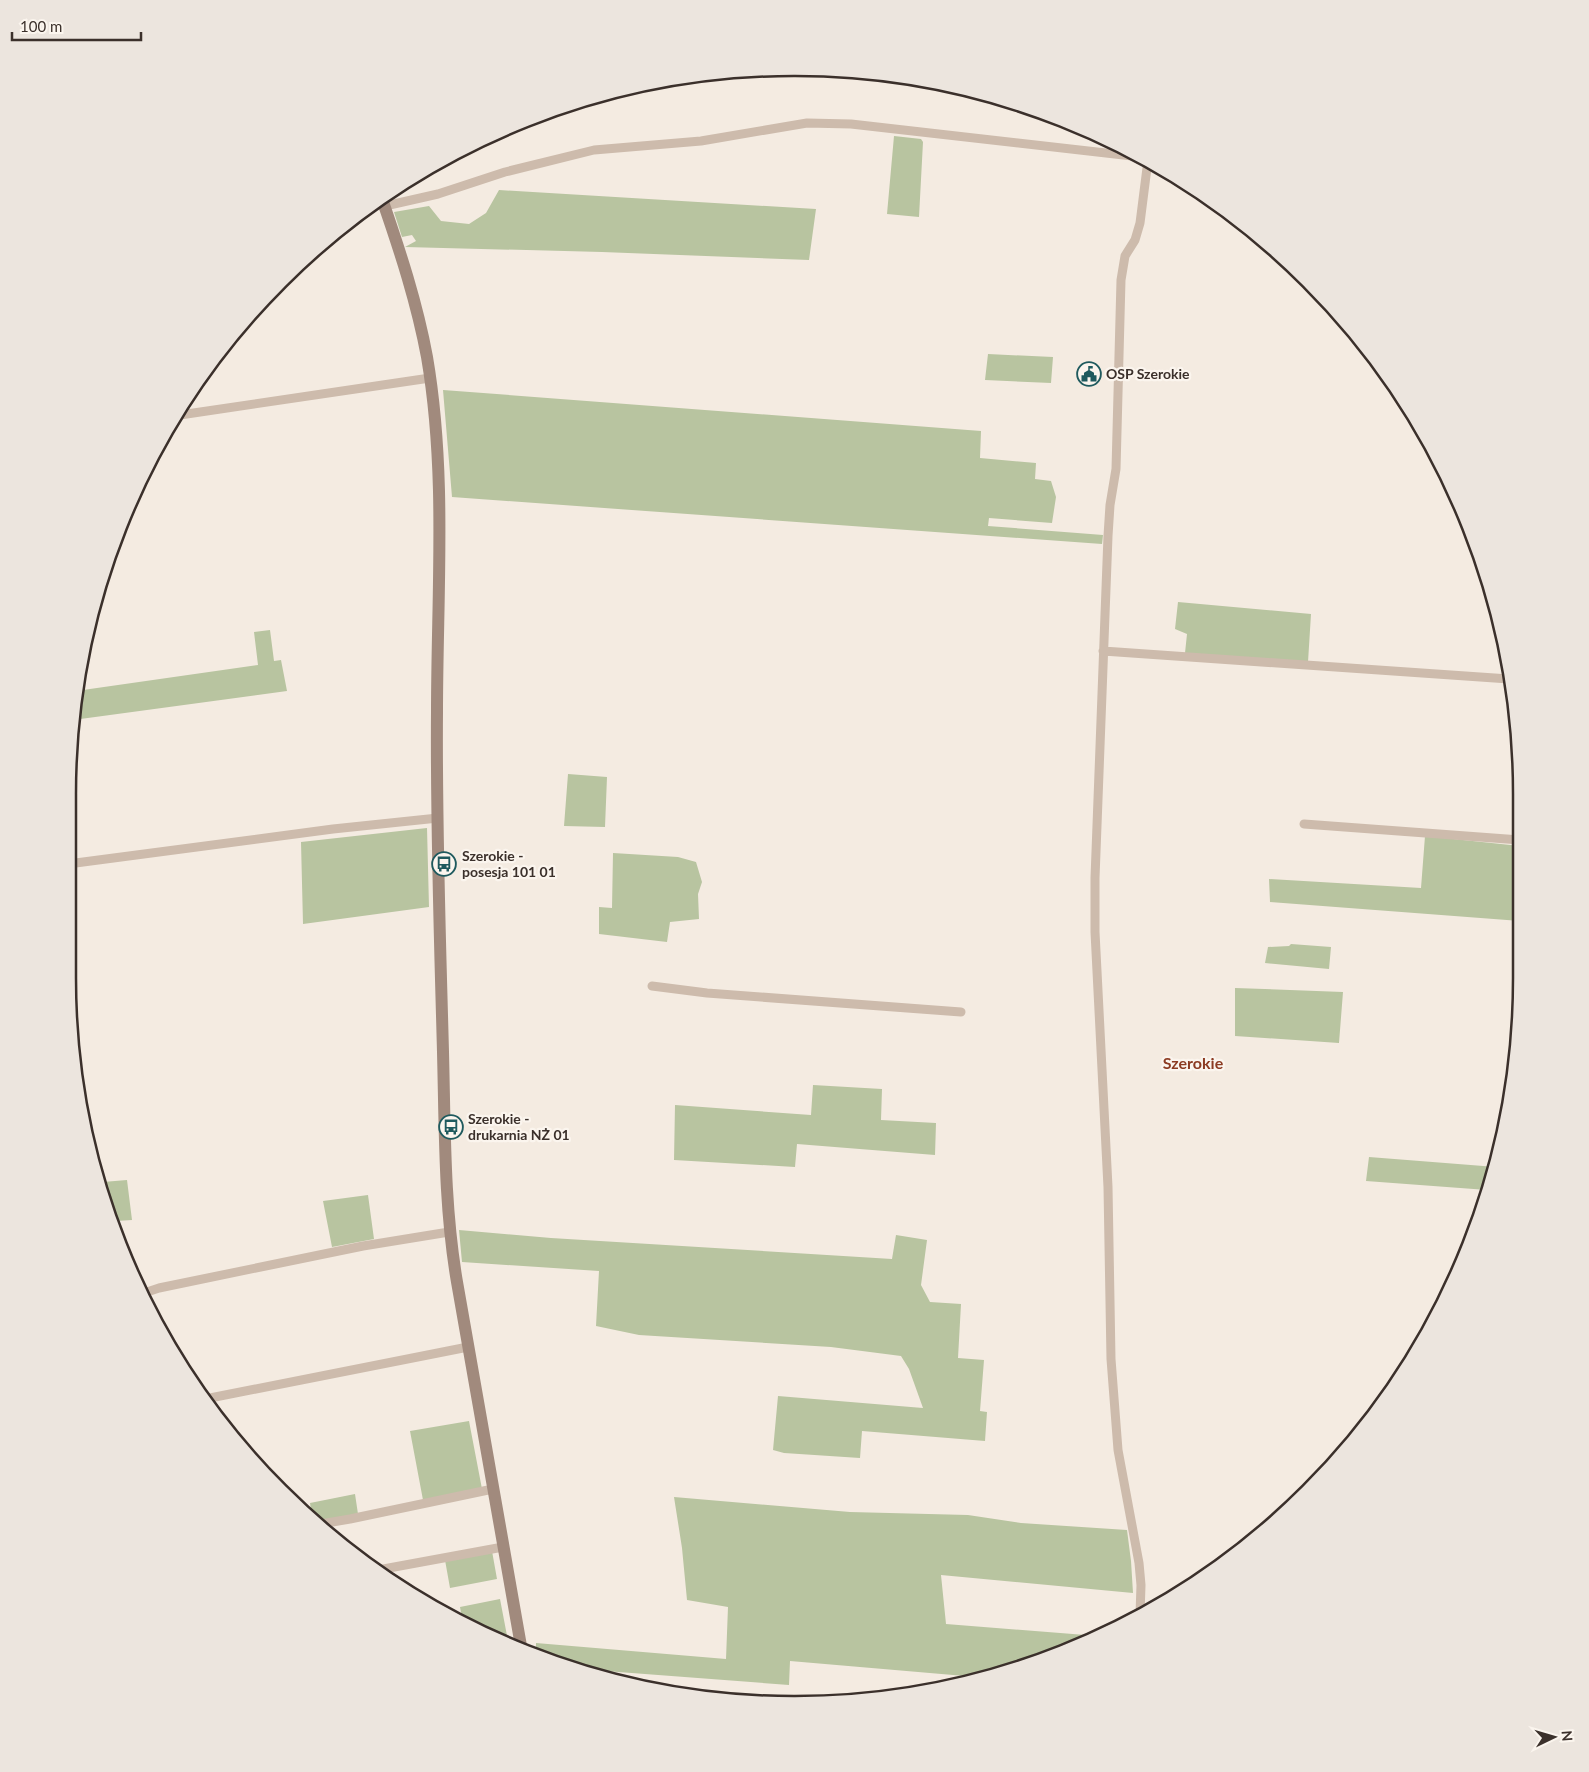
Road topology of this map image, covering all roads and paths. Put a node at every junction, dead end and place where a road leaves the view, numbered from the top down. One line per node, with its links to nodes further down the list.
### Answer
1 (1121, 155): 3 (street)
2 (1147, 168): 7 (street)
3 (389, 201)
4 (385, 205): 5 (street)
5 (430, 378): 6 (street); 9 (street)
6 (185, 414)
7 (1103, 651): 8 (street); 23 (street)
8 (1503, 679)
9 (438, 818): 12 (street); 15 (street)
10 (1304, 824): 11 (street)
11 (1513, 839)
12 (76, 863)
13 (652, 986): 14 (street)
14 (961, 1012)
15 (449, 1232): 16 (street); 17 (street)
16 (148, 1292)
17 (468, 1347): 18 (street); 19 (street)
18 (212, 1398)
19 (493, 1489): 20 (street); 21 (street)
20 (327, 1523)
21 (503, 1547): 22 (street); 24 (street)
22 (386, 1568)
23 (1140, 1607)
24 (520, 1641)

